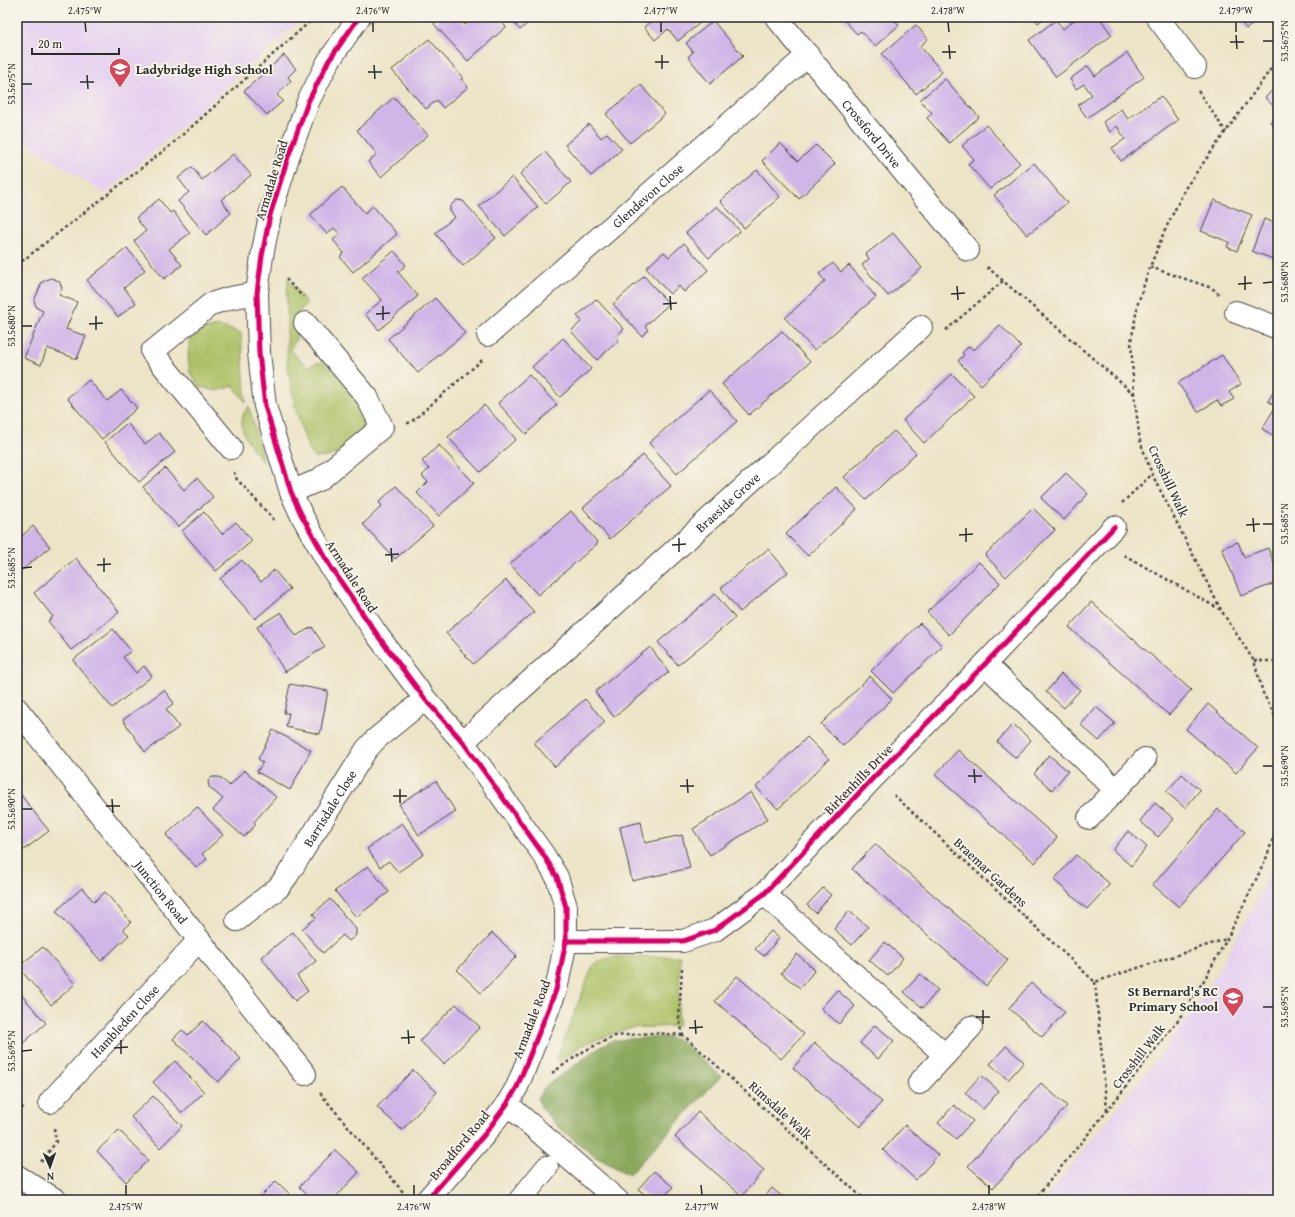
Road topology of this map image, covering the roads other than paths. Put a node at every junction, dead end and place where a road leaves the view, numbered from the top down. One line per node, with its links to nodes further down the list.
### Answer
1 (359, 17): 7 (street, Armadale Road)
2 (776, 17): 4 (street, Crossford Drive)
3 (1157, 17): 5 (street)
4 (808, 55): 6 (street, Crossford Drive); 12 (street, Glendevon Close)
5 (1196, 67)
6 (968, 250)
7 (257, 293): 13 (street); 14 (street, Armadale Road)
8 (1236, 312): 11 (street)
9 (305, 323): 14 (street)
10 (921, 327): 19 (street, Braeside Grove)
11 (1278, 328)
12 (488, 335)
13 (231, 448)
14 (291, 492): 17 (street, Armadale Road)
15 (1106, 534): 16 (street, Birkenhills Drive)
16 (985, 664): 21 (street); 23 (street, Birkenhills Drive)
17 (425, 699): 19 (street, Armadale Road); 24 (street, Barrisdale Close)
18 (17, 709): 25 (street, Junction Road)
19 (463, 742): 26 (street, Armadale Road)
20 (1145, 759): 21 (street)
21 (1116, 790): 22 (street)
22 (1089, 818)
23 (764, 894): 26 (street, Birkenhills Drive); 28 (street)
24 (238, 920)
25 (199, 940): 29 (street, Junction Road); 32 (street, Hambleden Close)
26 (566, 942): 31 (street, Armadale Road)
27 (971, 1027): 28 (street)
28 (945, 1055): 30 (street)
29 (305, 1074)
30 (919, 1083)
31 (512, 1096): 35 (street, Broadford Road); 38 (street)
32 (50, 1102)
33 (547, 1167): 37 (street)
34 (22, 1179): 36 (street)
35 (433, 1198)
36 (56, 1200)
37 (520, 1200)
38 (617, 1200)

